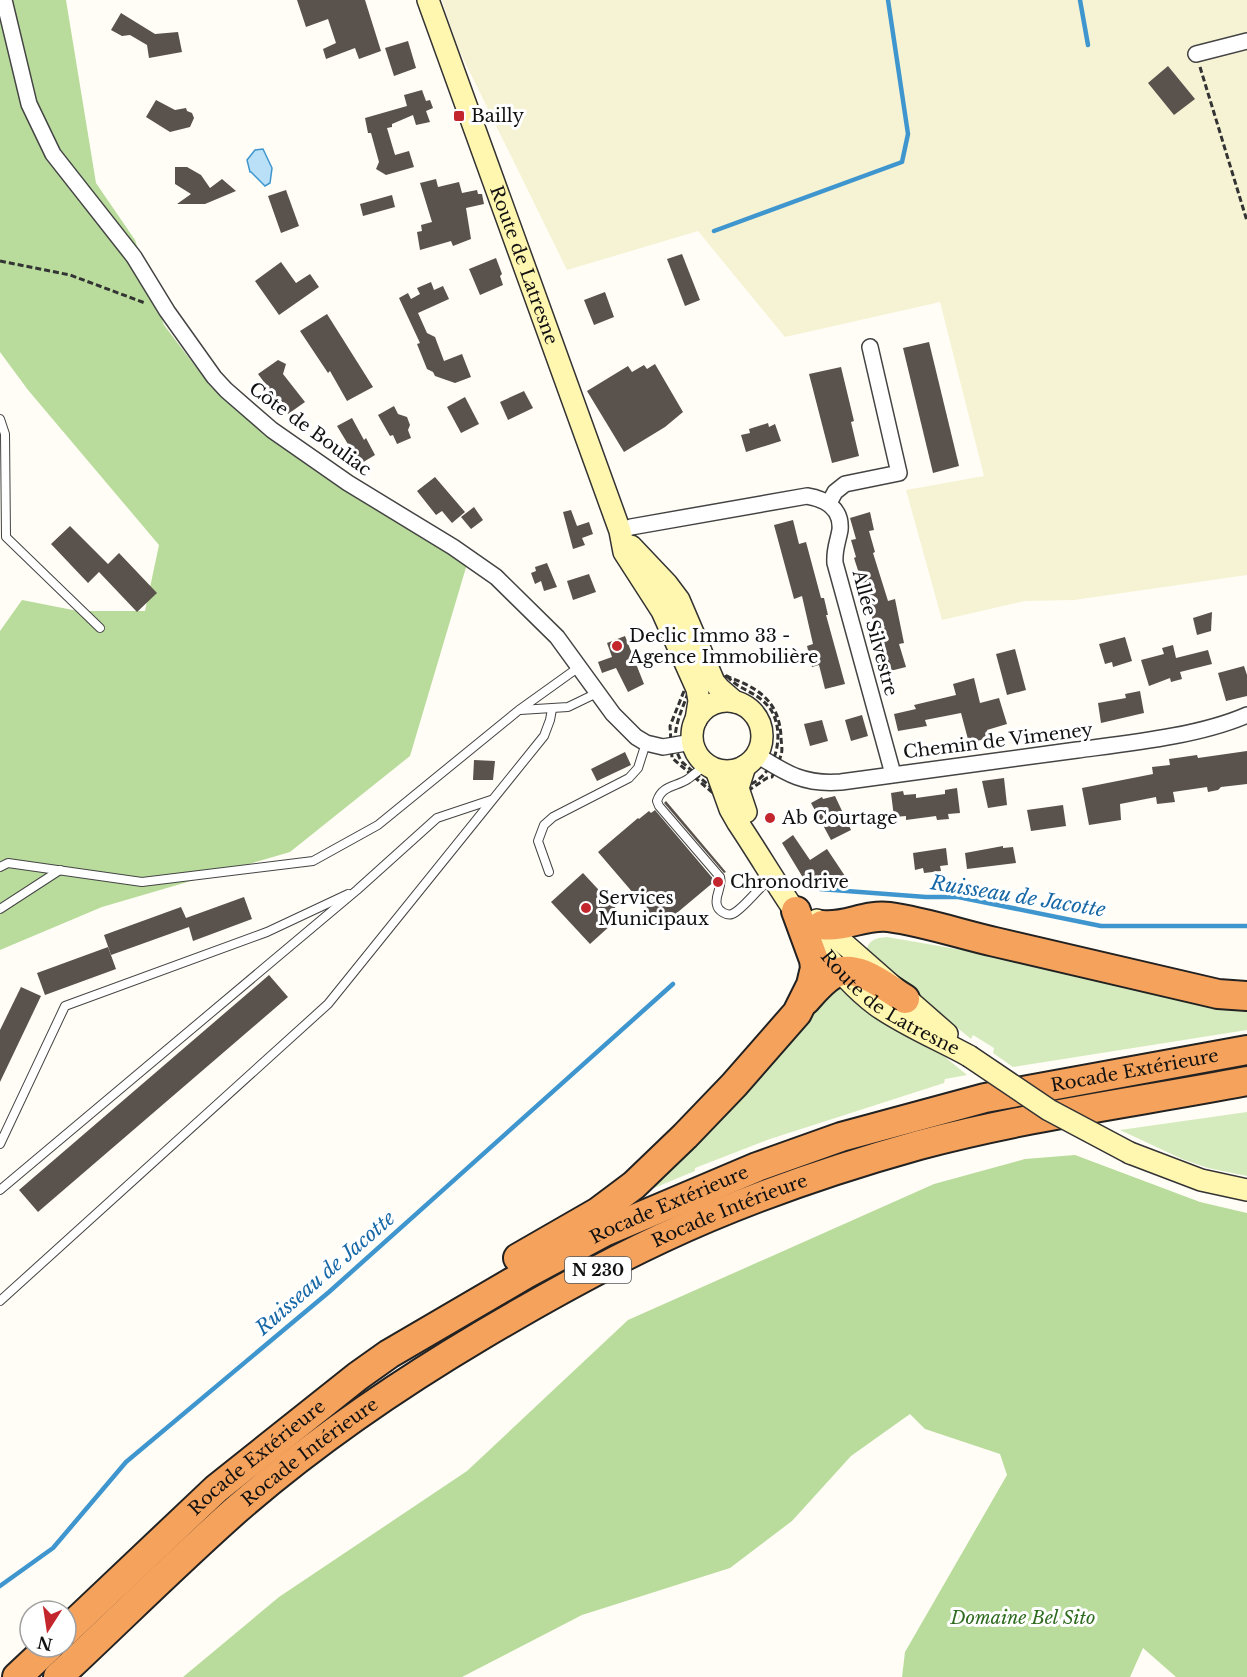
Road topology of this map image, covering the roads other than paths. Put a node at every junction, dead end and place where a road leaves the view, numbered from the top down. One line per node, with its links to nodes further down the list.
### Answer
1 (4, 0): 10 (street, Côte de Bouliac)
2 (428, 0): 8 (street, Route de Latresne)
3 (1247, 41): 4 (street)
4 (1196, 54)
5 (870, 347): 7 (street)
6 (0, 419): 9 (lane)
7 (829, 503): 8 (street); 22 (street, Allée Silvestre)
8 (620, 531): 11 (street, Route de Latresne)
9 (100, 628)
10 (579, 667): 12 (street, Côte de Bouliac); 15 (lane)
11 (703, 678): 13 (street, Route de Latresne); 17 (street, Route de Latresne)
12 (597, 693): 14 (lane); 19 (street, Côte de Bouliac)
13 (735, 702): 17 (street); 20 (street)
14 (552, 709): 15 (lane); 24 (lane)
15 (519, 710): 26 (lane)
16 (1247, 715): 22 (street, Chemin de Vimeney)
17 (696, 720): 18 (street)
18 (692, 742): 19 (street, Côte de Bouliac); 21 (street)
19 (646, 743): 27 (lane)
20 (751, 761): 21 (street); 22 (street, Chemin de Vimeney); 23 (street)
21 (705, 770): 23 (street, Route de Latresne); 28 (lane)
22 (893, 774)
23 (733, 796): 28 (street, Route de Latresne); 32 (street, Route de Latresne)
24 (493, 799): 29 (lane); 45 (lane)
25 (0, 867): 26 (lane)
26 (60, 870): 30 (lane)
27 (549, 872)
28 (773, 877): 31 (street, Route de Latresne)
29 (357, 890): 42 (lane); 43 (lane)
30 (0, 909)
31 (796, 911): 33 (street, Route de Latresne); 36 (highway)
32 (822, 925): 34 (highway); 35 (street, Route de Latresne)
33 (841, 971): 35 (highway); 36 (highway); 38 (street, Route de Latresne)
34 (1247, 996)
35 (905, 999): 38 (street, Route de Latresne)
36 (805, 1000): 46 (highway)
37 (1247, 1050): 46 (highway, Rocade Extérieure / N 230)
38 (969, 1056): 44 (street, bridge)
39 (1247, 1081): 41 (highway, Rocade Intérieure / N 230)
40 (1247, 1099): 41 (highway)
41 (1142, 1100): 50 (highway, Rocade Intérieure / N 230)
42 (0, 1144)
43 (0, 1190)
44 (1247, 1190)
45 (0, 1301)
46 (389, 1354): 47 (highway, Rocade Extérieure / N 230)
47 (78, 1620)
48 (36, 1659): 49 (highway)
49 (17, 1677)
50 (58, 1677)

